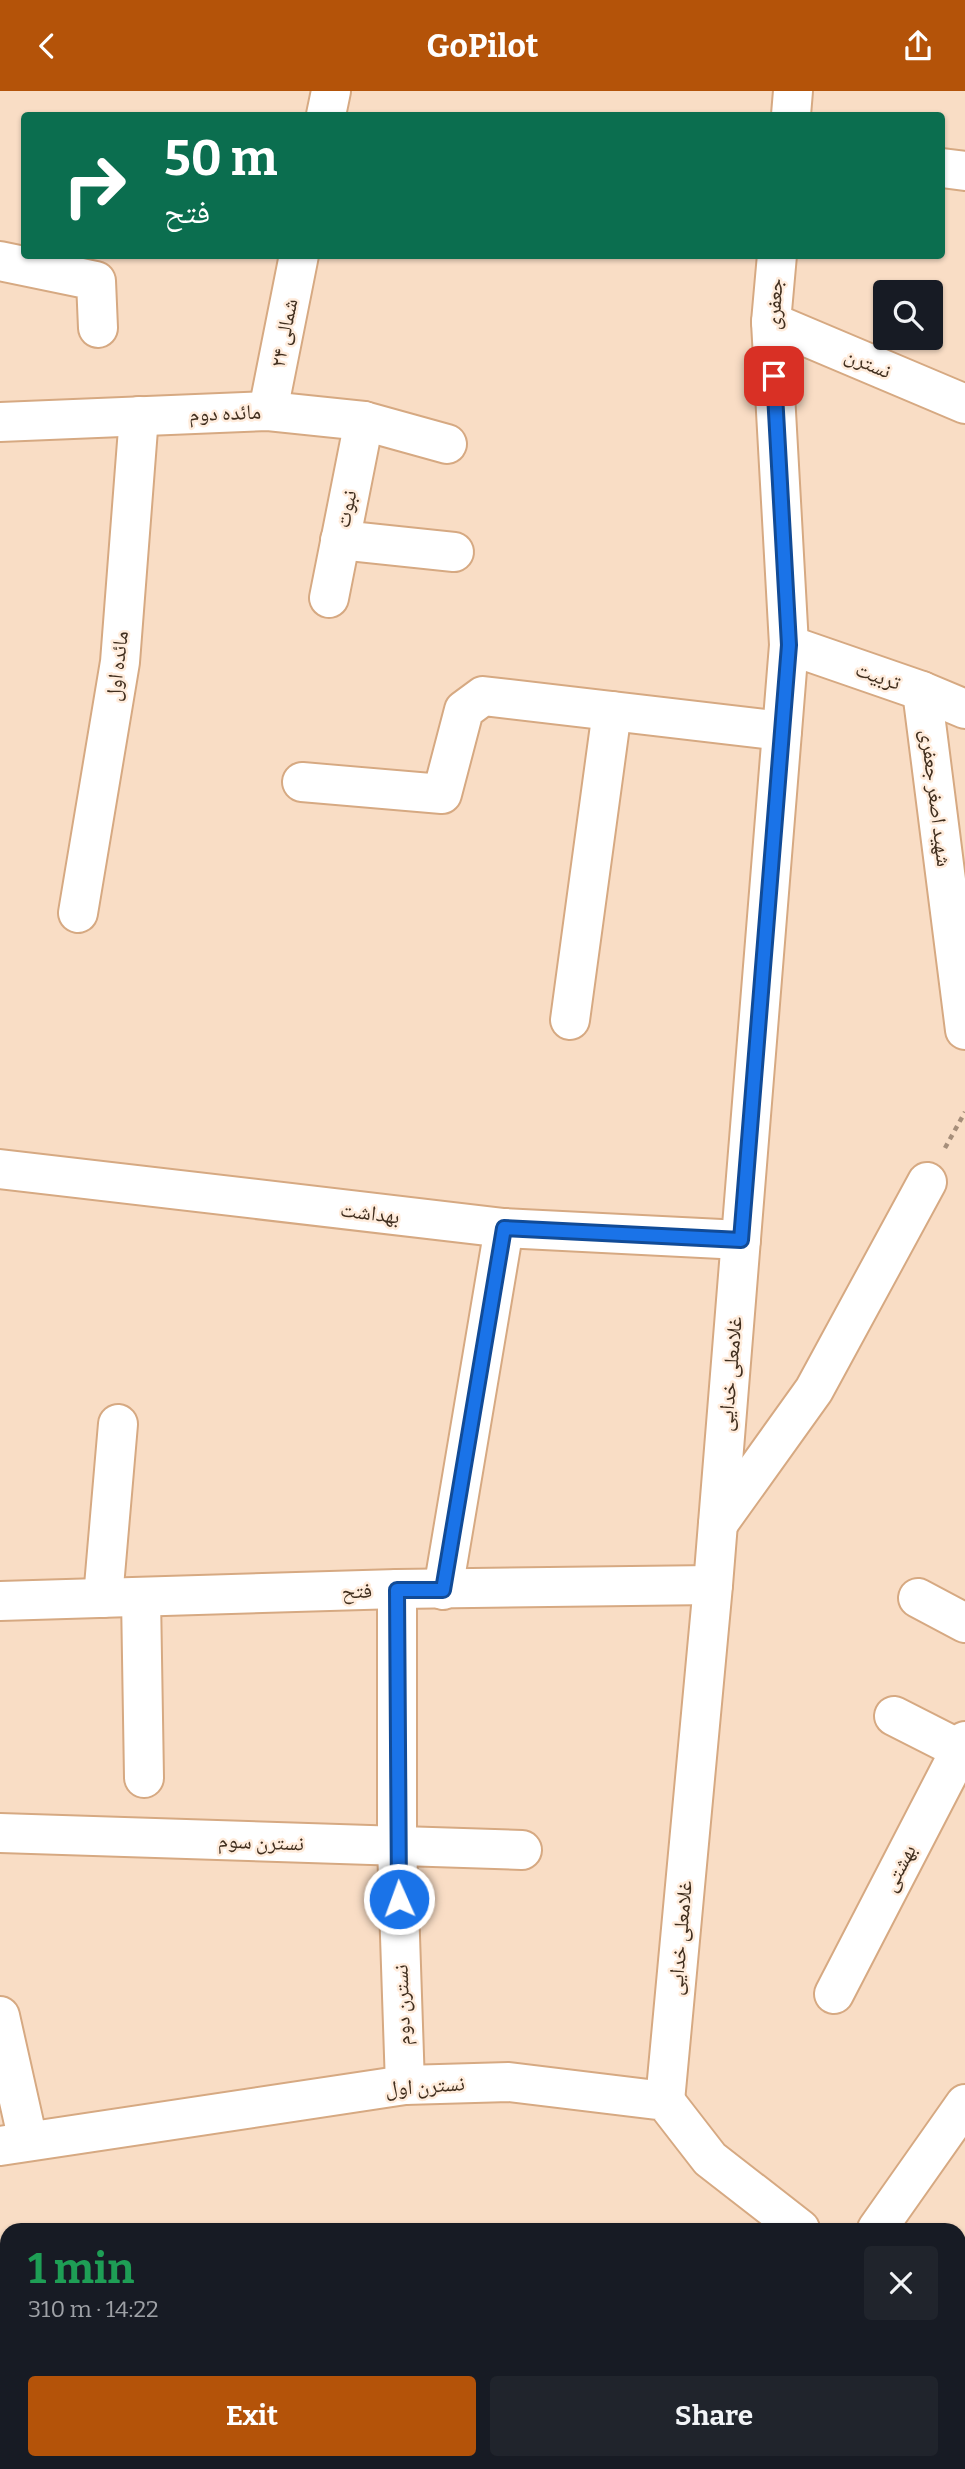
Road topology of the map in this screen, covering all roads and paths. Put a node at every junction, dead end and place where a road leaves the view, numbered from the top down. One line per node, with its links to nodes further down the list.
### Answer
1 (331, 91): 3 (street)
2 (793, 91): 4 (street)
3 (327, 112)
4 (790, 112)
5 (945, 168): 6 (street)
6 (965, 171)
7 (298, 259): 13 (street, ۲۴ شمالی)
8 (777, 259): 10 (street, جعفری)
9 (0, 261): 11 (street)
10 (771, 322): 12 (street, نسترن); 21 (street, جعفری)
11 (98, 327)
12 (965, 404)
13 (268, 411): 14 (street, مائده دوم); 15 (street, مائده دوم)
14 (139, 416): 16 (street, مائده دوم); 27 (street, مائده اول)
15 (364, 421): 17 (street, مائده دوم); 18 (street, نبوت)
16 (0, 422)
17 (447, 444)
18 (340, 540): 19 (street); 20 (street, نبوت)
19 (454, 552)
20 (329, 598)
21 (789, 645): 22 (street, تربیت); 25 (street, غلامعلی خدایی)
22 (922, 691): 23 (street, تربیت); 29 (street, شهید اصغر جعفری)
23 (965, 709)
24 (612, 711): 25 (street); 26 (street); 28 (street)
25 (782, 731): 33 (street, غلامعلی خدایی)
26 (302, 782)
27 (78, 913)
28 (570, 1020)
29 (965, 1030)
30 (0, 1169): 32 (street, بهداشت)
31 (927, 1182): 35 (street)
32 (504, 1228): 33 (street, بهداشت); 38 (street)
33 (741, 1240): 35 (street, غلامعلی خدایی)
34 (118, 1424): 40 (street)
35 (718, 1524): 36 (street, غلامعلی خدایی)
36 (713, 1585): 38 (street, فتح); 53 (street, غلامعلی خدایی)
37 (397, 1590): 38 (street, فتح); 39 (street, فتح); 48 (street, نسترن دوم)
38 (443, 1590)
39 (141, 1597): 40 (street, فتح); 46 (street)
40 (103, 1598): 42 (street, فتح)
41 (918, 1598): 43 (street)
42 (0, 1601)
43 (965, 1623)
44 (894, 1716): 45 (street)
45 (963, 1746): 50 (street, بهشتی)
46 (144, 1778)
47 (0, 1833): 48 (street, نسترن سوم)
48 (397, 1847): 49 (street, نسترن سوم); 52 (street, نسترن دوم)
49 (522, 1850)
50 (834, 1994)
51 (0, 2016): 55 (street)
52 (405, 2085): 53 (street, نسترن اول); 55 (street, نسترن اول)
53 (665, 2101): 56 (street)
54 (965, 2104): 57 (street)
55 (14, 2144)
56 (792, 2223)
57 (881, 2223)

